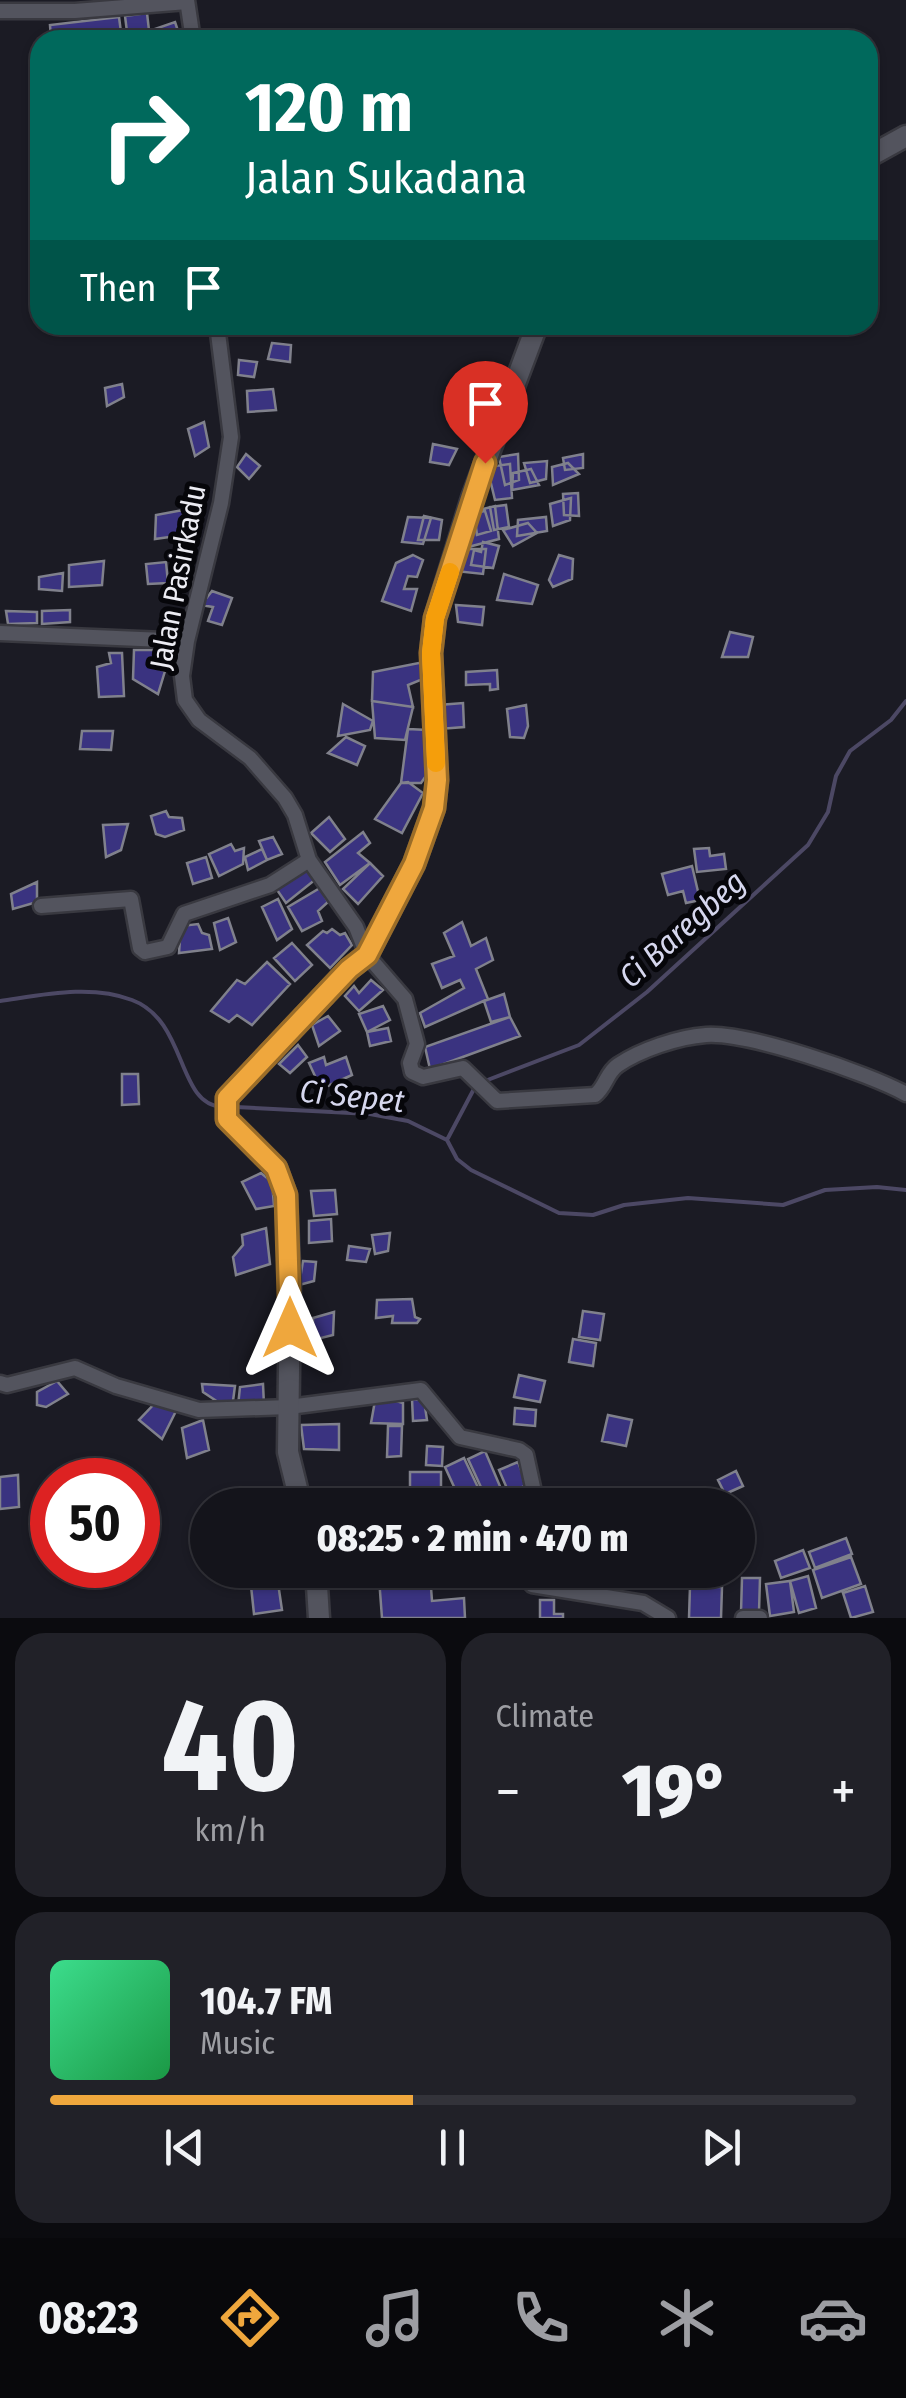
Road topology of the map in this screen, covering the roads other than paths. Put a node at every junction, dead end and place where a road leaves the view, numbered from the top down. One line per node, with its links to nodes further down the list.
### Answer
1 (187, 1): 2 (street); 3 (street)
2 (0, 11)
3 (191, 30)
4 (906, 136): 5 (main road)
5 (878, 151)
6 (218, 335): 9 (street, Jalan Pasirkadu)
7 (533, 335): 12 (main road)
8 (0, 633): 9 (street)
9 (187, 642): 10 (street, Jalan Pasirkadu)
10 (310, 860): 11 (street); 12 (street, Jalan Pasirkadu)
11 (41, 906)
12 (367, 955): 13 (street, Jalan Pasirkadu); 15 (main road)
13 (906, 1094)
14 (0, 1382): 15 (street)
15 (289, 1408): 16 (main road); 17 (street)
16 (296, 1488)
17 (533, 1488)
18 (317, 1588): 20 (main road)
19 (544, 1588): 21 (street)
20 (319, 1618)
21 (668, 1618)
22 (743, 1618): 23 (street)
23 (760, 1618)

